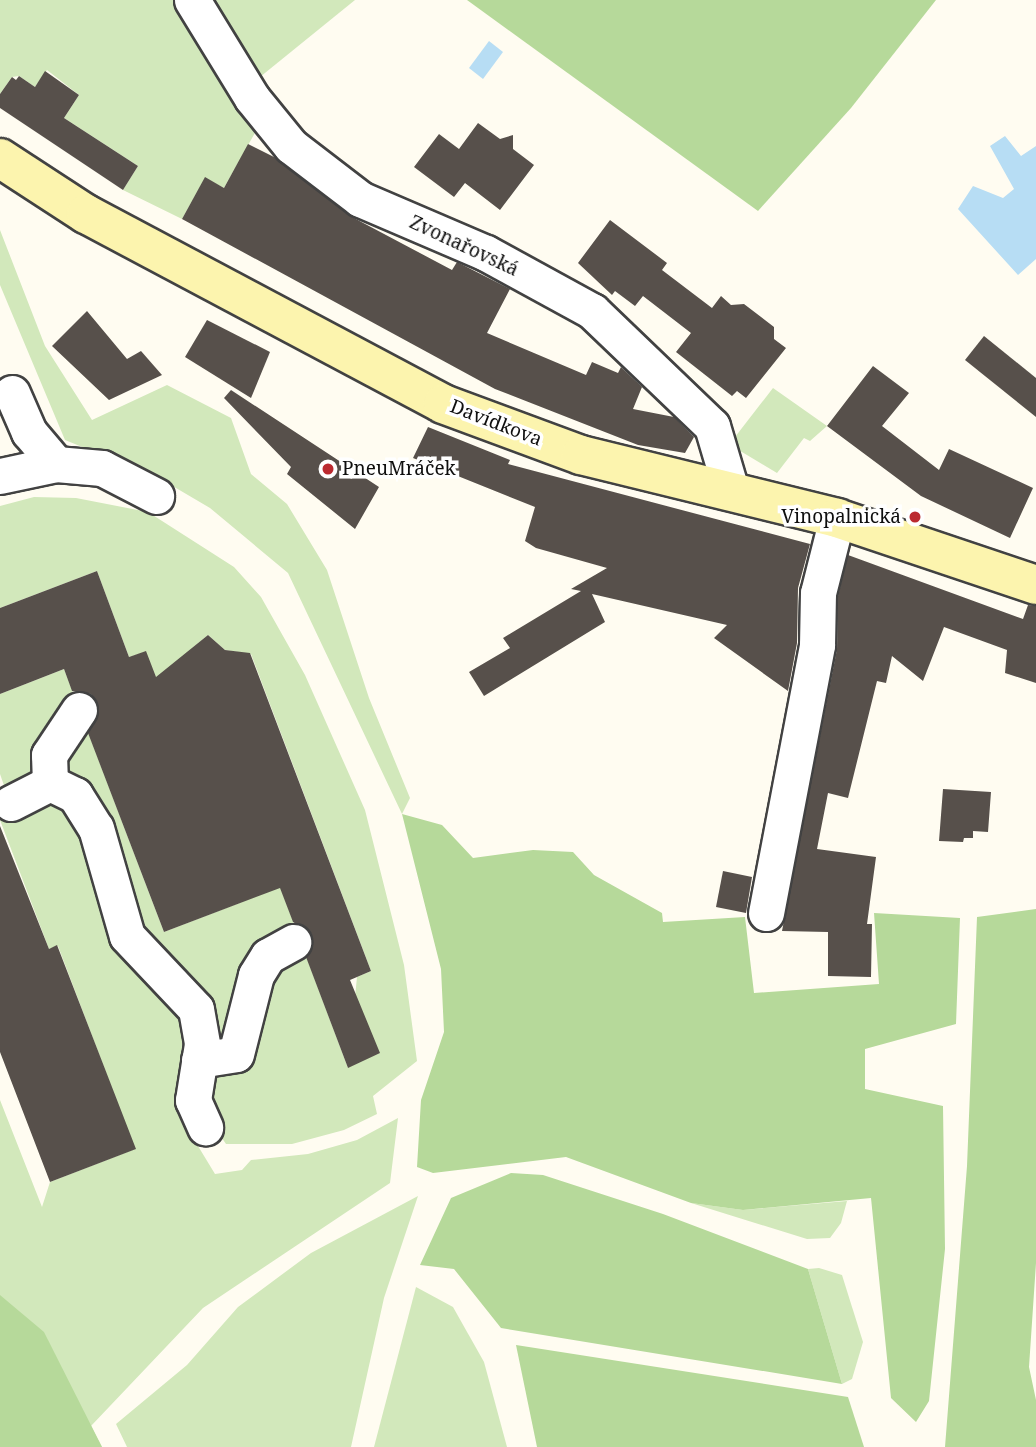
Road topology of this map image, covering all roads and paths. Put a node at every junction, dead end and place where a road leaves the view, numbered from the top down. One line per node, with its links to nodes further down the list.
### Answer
1 (192, 0): 6 (street, Zvonařovská)
2 (0, 158): 6 (street, Davídkova)
3 (12, 393): 4 (street)
4 (56, 464): 5 (street); 7 (street)
5 (0, 476)
6 (731, 490): 8 (street, Davídkova)
7 (156, 496)
8 (837, 518): 9 (street, Davídkova); 13 (street)
9 (1036, 585)
10 (79, 710): 11 (street)
11 (50, 783): 12 (street); 15 (street)
12 (11, 803)
13 (766, 913)
14 (293, 942): 15 (street)
15 (199, 1060): 16 (street)
16 (205, 1127)

